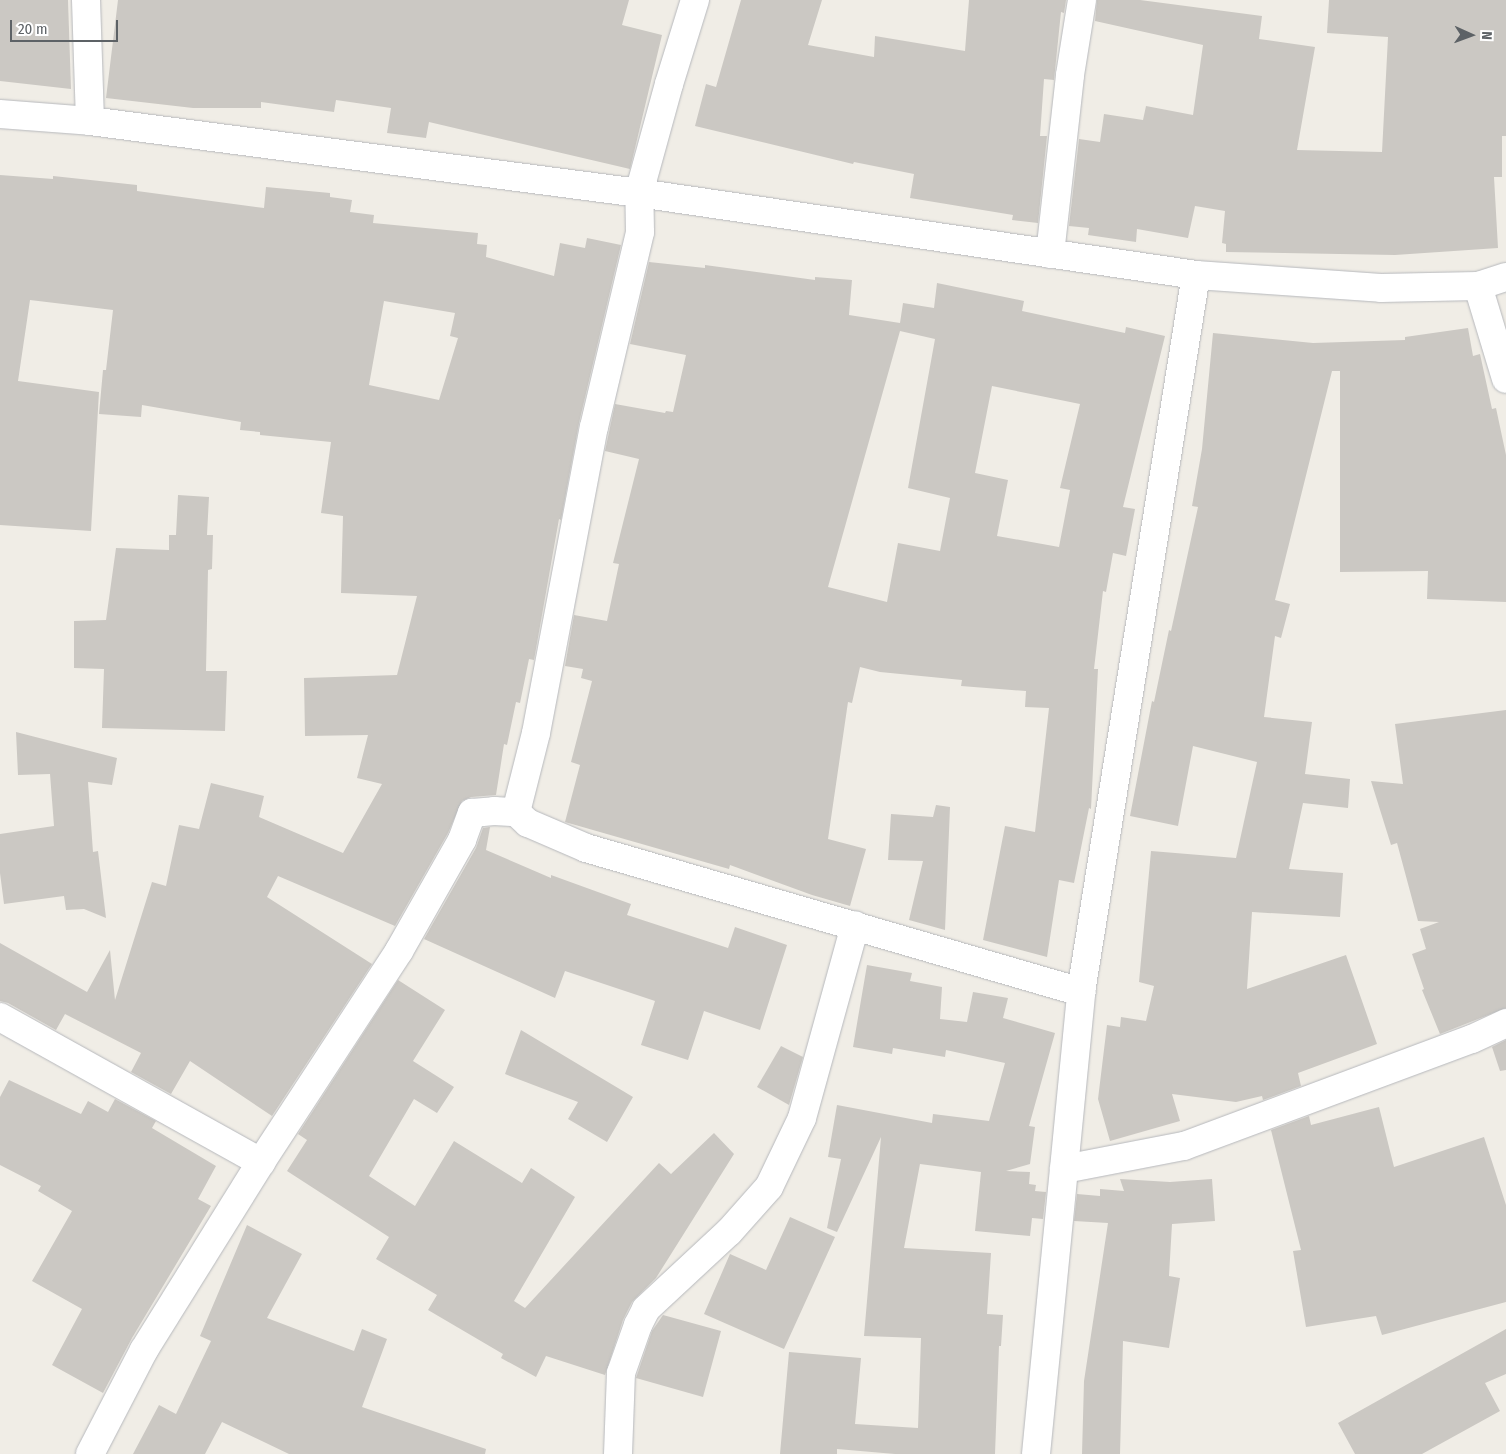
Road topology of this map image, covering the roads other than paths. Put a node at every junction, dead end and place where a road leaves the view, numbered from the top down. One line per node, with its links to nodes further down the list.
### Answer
1 (86, 0): 5 (street)
2 (695, 0): 6 (street)
3 (1082, 0): 7 (street)
4 (0, 114): 5 (street)
5 (90, 121): 6 (street)
6 (640, 193): 7 (street); 12 (street)
7 (1050, 254): 8 (street)
8 (1196, 275): 10 (street); 14 (street)
9 (1506, 277): 10 (street)
10 (1478, 286): 11 (street)
11 (1506, 379)
12 (516, 812): 13 (street); 17 (street)
13 (855, 925): 14 (street); 20 (street)
14 (1081, 992): 18 (street)
15 (0, 1017): 17 (street)
16 (1506, 1023): 18 (street)
17 (261, 1162): 19 (street)
18 (1064, 1169): 21 (street)
19 (90, 1454)
20 (618, 1454)
21 (1036, 1454)

